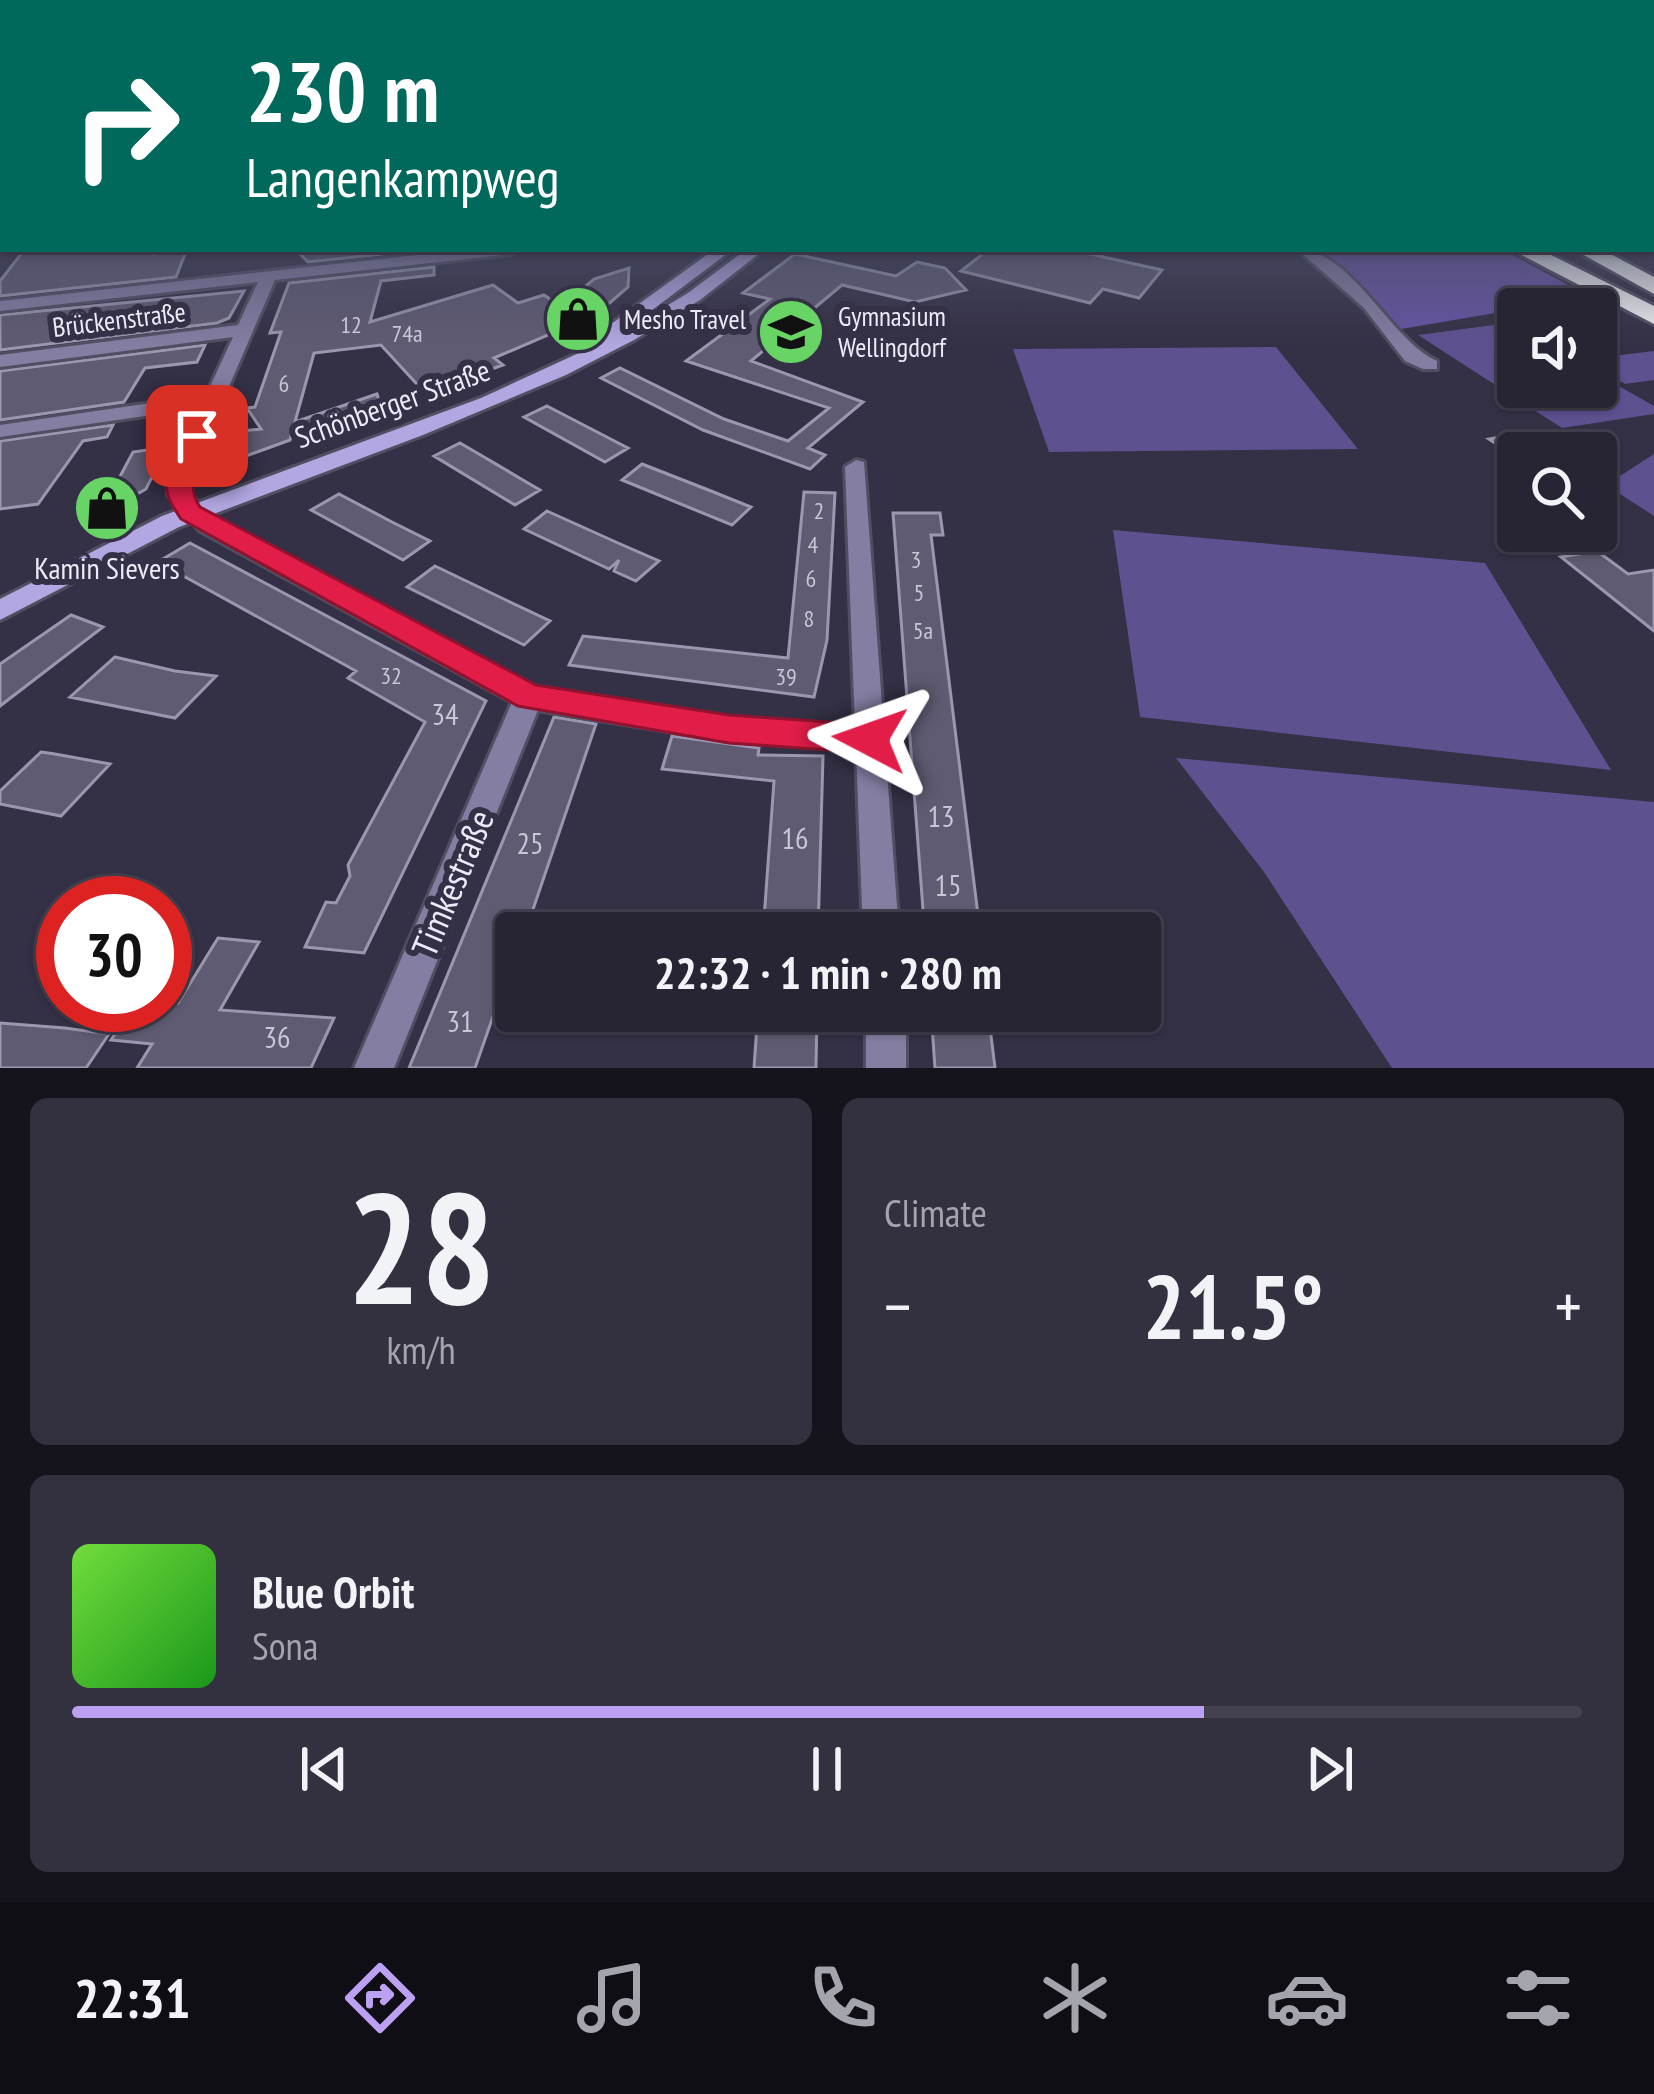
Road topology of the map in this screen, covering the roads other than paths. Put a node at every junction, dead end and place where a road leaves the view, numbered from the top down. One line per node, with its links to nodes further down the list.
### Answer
1 (485, 252): 8 (street)
2 (721, 252): 16 (main road, Schönberger Straße)
3 (754, 252): 16 (main road, Schönberger Straße)
4 (1309, 252): 15 (street)
5 (1527, 252): 12 (highway)
6 (1570, 252): 10 (highway)
7 (1590, 252): 9 (highway)
8 (269, 276): 11 (street); 13 (street)
9 (1654, 287)
10 (1654, 298)
11 (0, 307)
12 (1654, 316)
13 (244, 330): 14 (street, Brückenstraße); 17 (street)
14 (0, 361)
15 (1430, 365)
16 (546, 380): 20 (main road, Schönberger Straße)
17 (213, 400): 18 (street); 20 (street)
18 (0, 431)
19 (856, 467): 23 (street)
20 (191, 513): 21 (main road, Schönberger Straße); 22 (street)
21 (0, 611)
22 (530, 697): 23 (street); 26 (street, Timkestraße)
23 (870, 739): 24 (street)
24 (880, 912)
25 (886, 1032): 27 (street)
26 (374, 1068)
27 (886, 1068)

